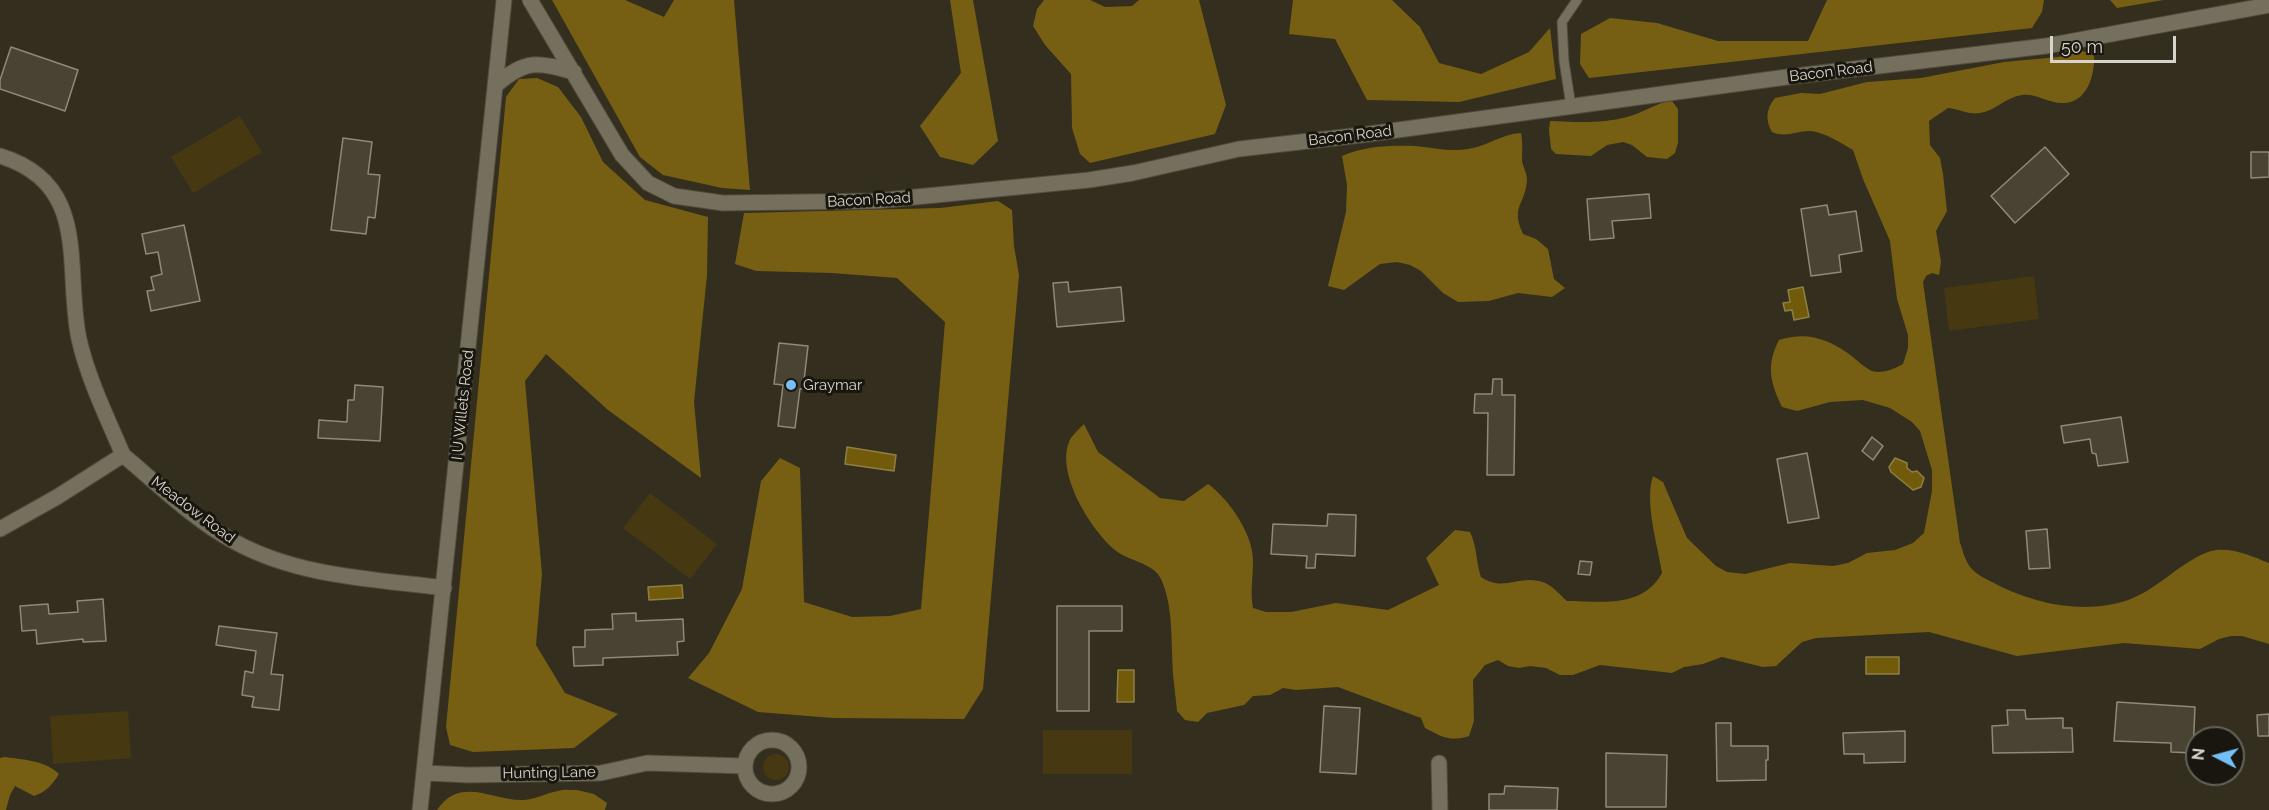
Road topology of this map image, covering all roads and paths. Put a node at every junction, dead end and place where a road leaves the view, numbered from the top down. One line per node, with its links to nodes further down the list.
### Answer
1 (504, 0): 6 (street, I U Willets Road)
2 (530, 0): 5 (street, Bacon Road)
3 (1577, 0): 7 (lane)
4 (2269, 5): 7 (street, Bacon Road)
5 (574, 72): 6 (street); 7 (street, Bacon Road)
6 (496, 85): 11 (street, I U Willets Road)
7 (1571, 106)
8 (0, 156): 9 (street, Meadow Road)
9 (123, 455): 10 (street); 11 (street, Meadow Road)
10 (0, 530)
11 (444, 588): 14 (street, I U Willets Road)
12 (1439, 763): 16 (street)
13 (745, 766): 14 (street, Hunting Lane)
14 (425, 773): 15 (street, I U Willets Road)
15 (420, 810)
16 (1440, 810)

